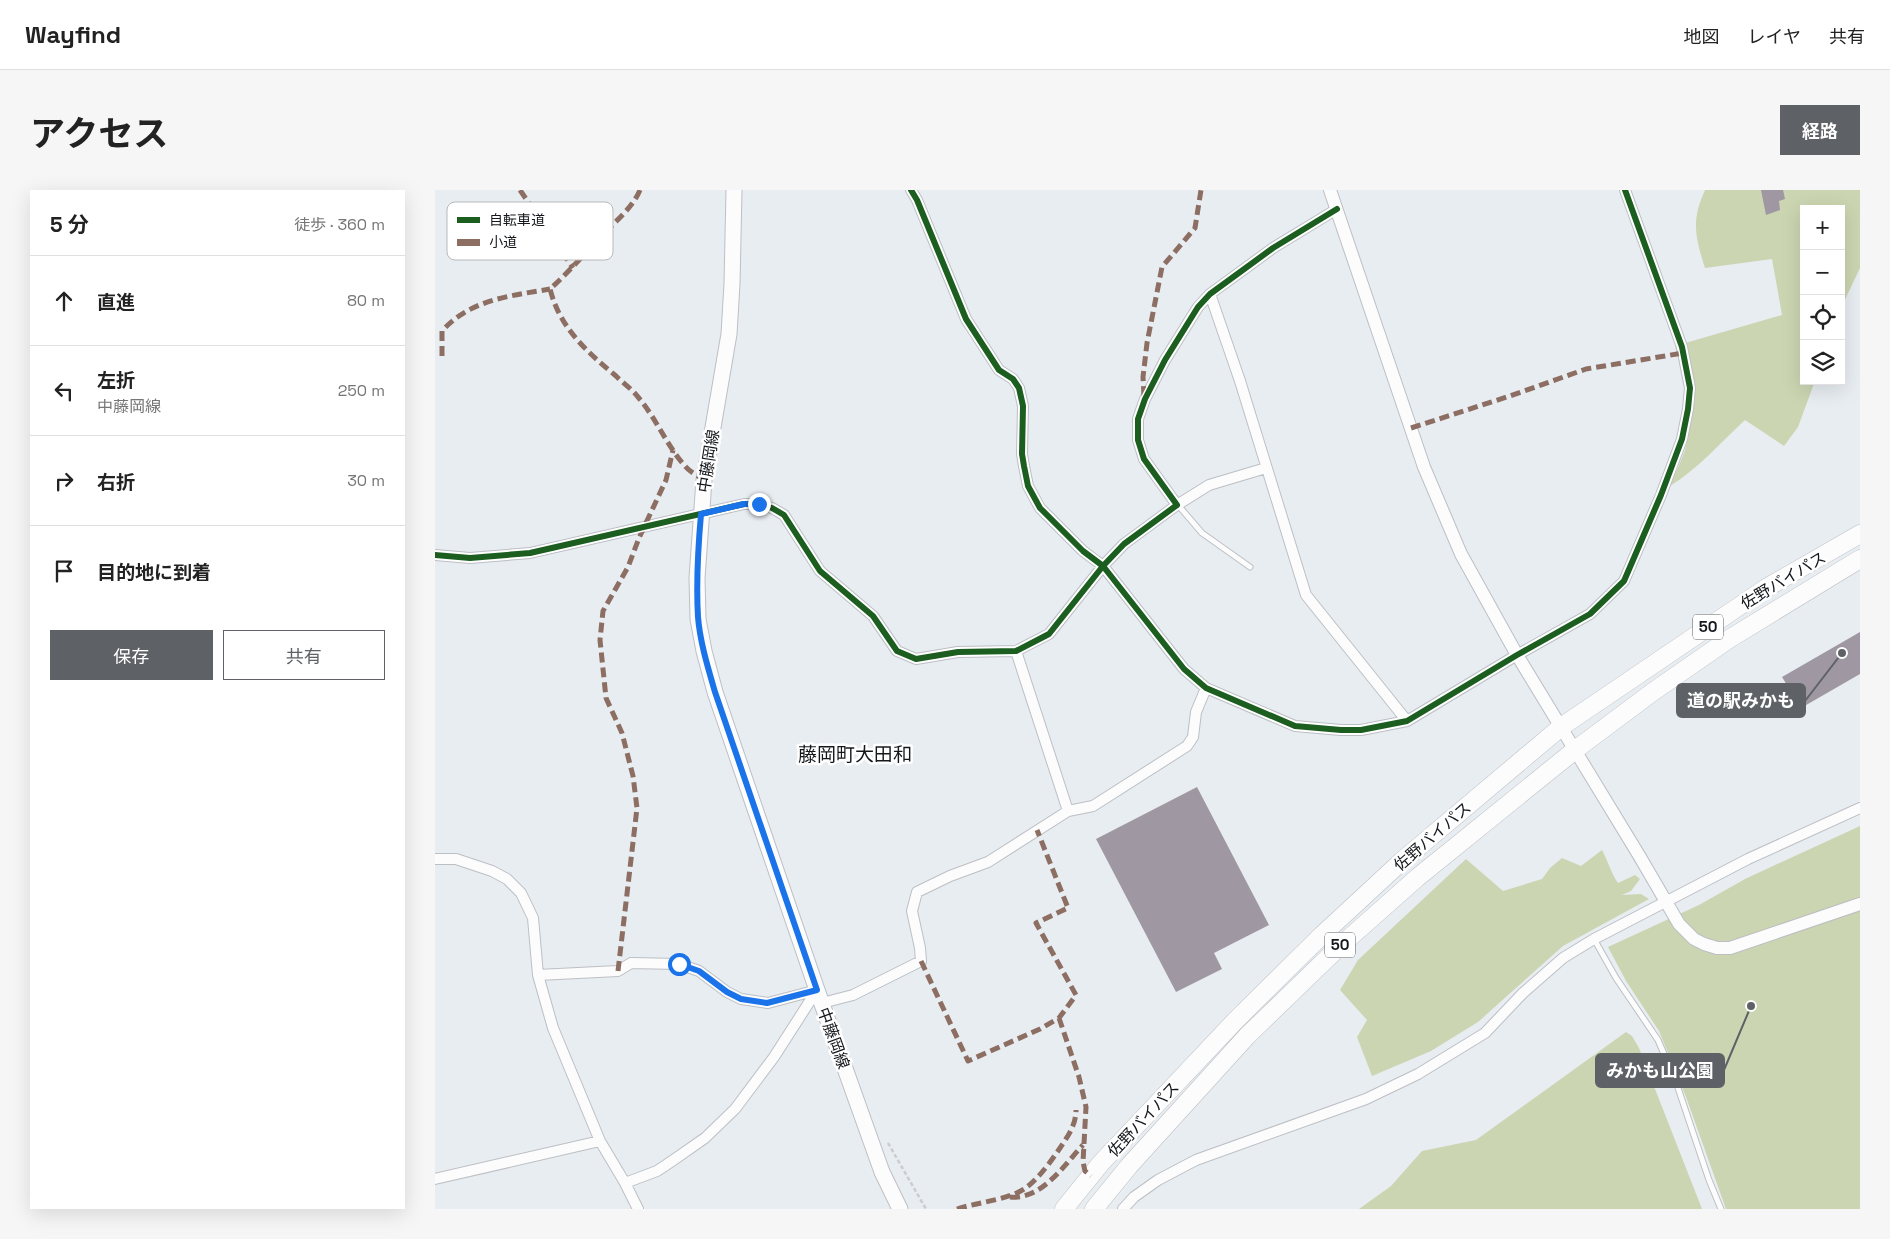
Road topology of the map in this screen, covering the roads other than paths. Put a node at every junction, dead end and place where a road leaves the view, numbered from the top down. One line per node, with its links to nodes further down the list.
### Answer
1 (734, 190): 9 (main road, 中藤岡線)
2 (911, 190): 13 (street)
3 (1625, 190): 16 (street)
4 (1332, 192): 5 (street)
5 (1337, 209): 6 (street); 16 (street)
6 (1210, 294): 7 (street); 8 (street)
7 (1266, 468): 8 (street); 18 (street)
8 (1177, 505): 13 (street); 14 (lane)
9 (701, 514): 11 (street); 15 (street); 28 (main road, 中藤岡線)
10 (1860, 534): 19 (highway, 佐野バイパス / 50)
11 (435, 555)
12 (1860, 559): 20 (highway, 佐野バイパス / 50)
13 (1103, 566): 15 (street); 17 (street)
14 (1250, 566)
15 (1017, 651): 22 (street)
16 (1517, 655): 18 (street); 19 (street)
17 (1206, 688): 18 (street); 22 (street)
18 (1407, 721)
19 (1561, 727): 20 (street); 34 (highway, 佐野バイパス / 50)
20 (1575, 750): 24 (street); 35 (highway, 佐野バイパス / 50)
21 (1860, 808): 24 (street)
22 (1067, 811): 28 (street)
23 (435, 859): 27 (street)
24 (1667, 903): 25 (street); 26 (street)
25 (1860, 904)
26 (1595, 939): 36 (street); 37 (lane)
27 (538, 975): 28 (street); 29 (street)
28 (819, 997): 31 (street); 33 (main road, 中藤岡線)
29 (600, 1141): 30 (street); 31 (street)
30 (435, 1179)
31 (625, 1183): 32 (street)
32 (638, 1209)
33 (900, 1209)
34 (1064, 1209)
35 (1094, 1209)
36 (1123, 1209)
37 (1721, 1209)

